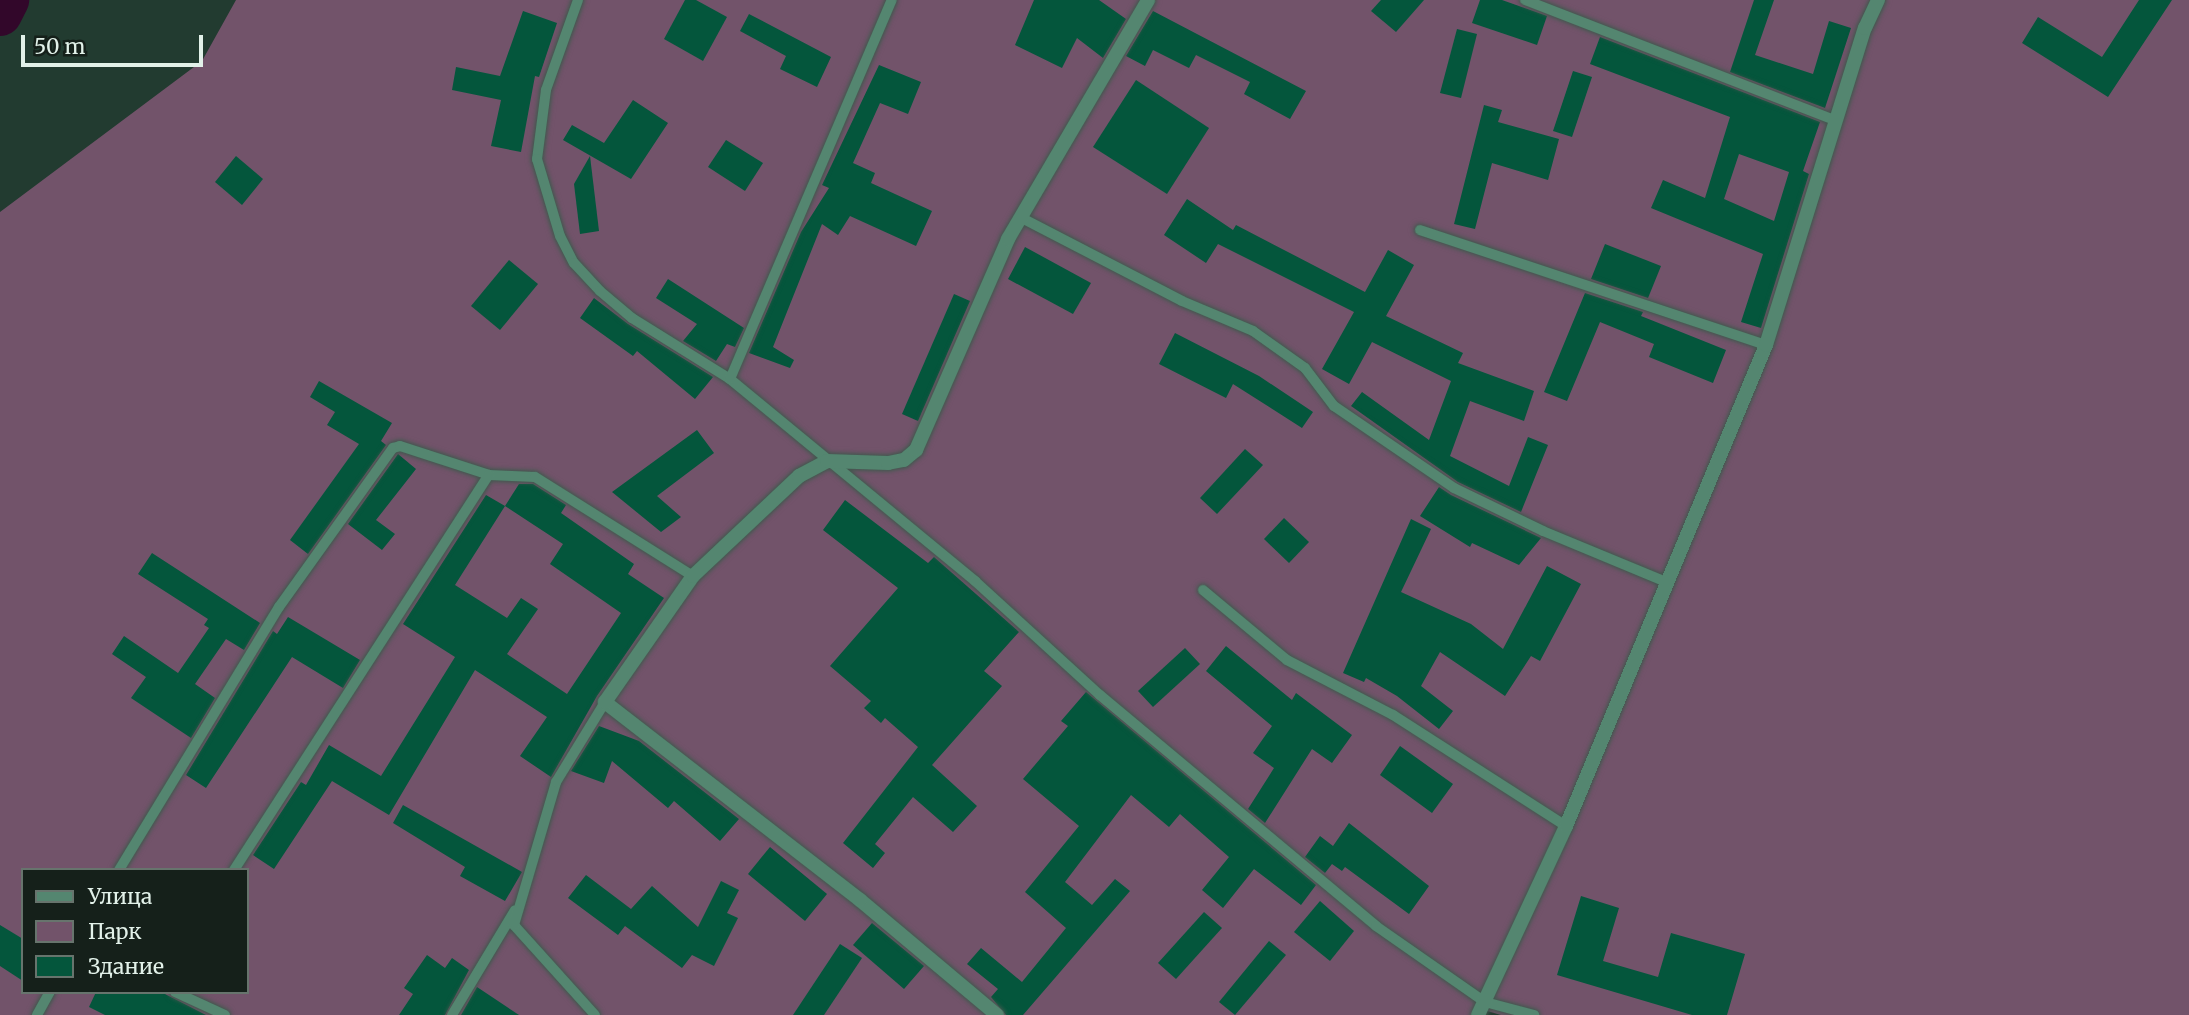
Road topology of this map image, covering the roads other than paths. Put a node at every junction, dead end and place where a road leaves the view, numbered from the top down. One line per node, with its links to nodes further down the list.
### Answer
1 (578, 0): 10 (lane)
2 (892, 0): 10 (lane)
3 (1148, 0): 7 (street)
4 (1525, 0): 6 (lane)
5 (1878, 0): 6 (street)
6 (1835, 120): 9 (street)
7 (1020, 217): 11 (street); 14 (lane)
8 (1420, 230): 9 (lane)
9 (1766, 345): 14 (street)
10 (730, 379): 11 (lane)
11 (827, 461): 13 (street); 23 (lane)
12 (489, 475): 13 (lane); 18 (lane); 19 (lane)
13 (693, 576): 16 (street)
14 (1664, 581): 17 (street)
15 (1203, 590): 17 (lane)
16 (605, 702): 20 (lane); 28 (street)
17 (1566, 826): 23 (street)
18 (120, 868)
19 (235, 868)
20 (516, 908): 26 (lane); 27 (lane)
21 (49, 994): 24 (lane)
22 (179, 994): 25 (lane)
23 (1481, 1008): 29 (lane)
24 (37, 1015)
25 (225, 1015)
26 (452, 1015)
27 (595, 1015)
28 (997, 1015)
29 (1534, 1015)

